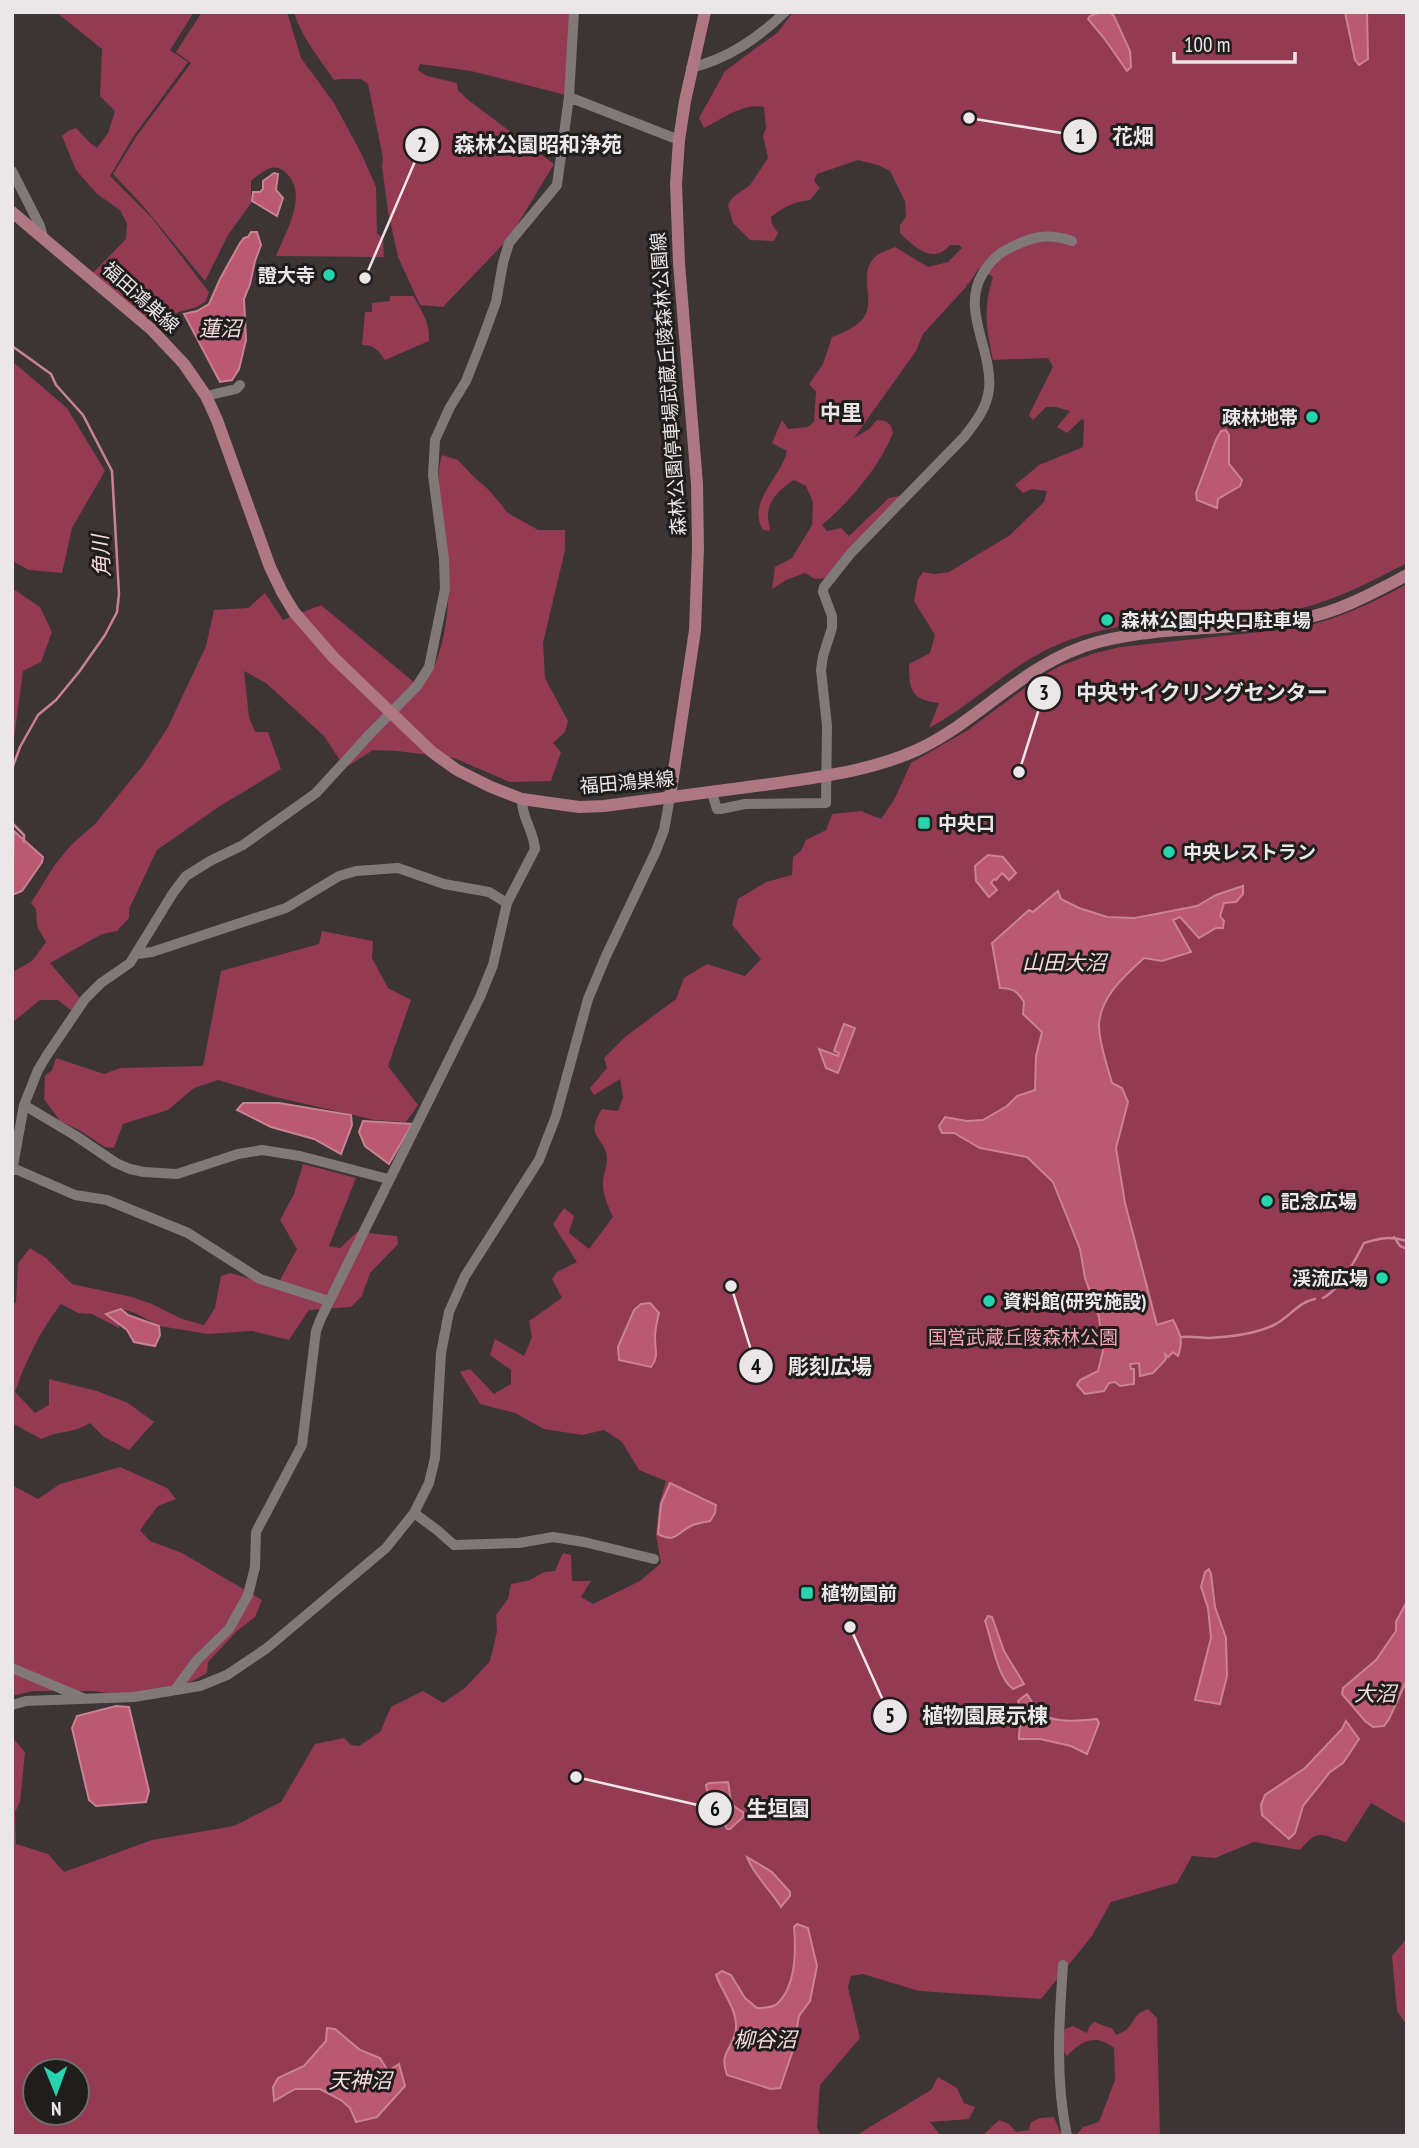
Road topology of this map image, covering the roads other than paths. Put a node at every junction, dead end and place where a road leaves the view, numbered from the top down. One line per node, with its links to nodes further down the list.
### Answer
1 (574, 12): 5 (street)
2 (705, 12): 4 (main road, 森林公園停車場武蔵丘陵森林公園線)
3 (785, 12): 4 (street)
4 (691, 68): 6 (main road, 森林公園停車場武蔵丘陵森林公園線)
5 (569, 97): 6 (street); 14 (street)
6 (679, 141): 17 (main road, 森林公園停車場武蔵丘陵森林公園線)
7 (12, 171): 9 (street)
8 (12, 212): 9 (main road, 福田鴻巣線)
9 (43, 237): 12 (main road, 福田鴻巣線)
10 (1072, 241): 15 (street)
11 (240, 385): 12 (street)
12 (206, 396): 14 (main road, 福田鴻巣線)
13 (1407, 575): 15 (main road, 福田鴻巣線)
14 (390, 712): 18 (main road, 福田鴻巣線); 20 (street)
15 (825, 776): 16 (main road, 福田鴻巣線); 16 (street)
16 (712, 793): 17 (main road, 福田鴻巣線)
17 (670, 797): 18 (main road, 福田鴻巣線); 25 (street)
18 (522, 799): 19 (street)
19 (507, 903): 20 (street); 23 (street)
20 (137, 954): 21 (street)
21 (24, 1105): 22 (street); 23 (street)
22 (13, 1169): 24 (street)
23 (388, 1179): 24 (street)
24 (329, 1301): 28 (street)
25 (414, 1513): 26 (street); 28 (street)
26 (654, 1559)
27 (12, 1668): 29 (street)
28 (174, 1690): 29 (street)
29 (86, 1700): 30 (street)
30 (12, 1704)
31 (1063, 1965): 32 (street)
32 (1067, 2136)

